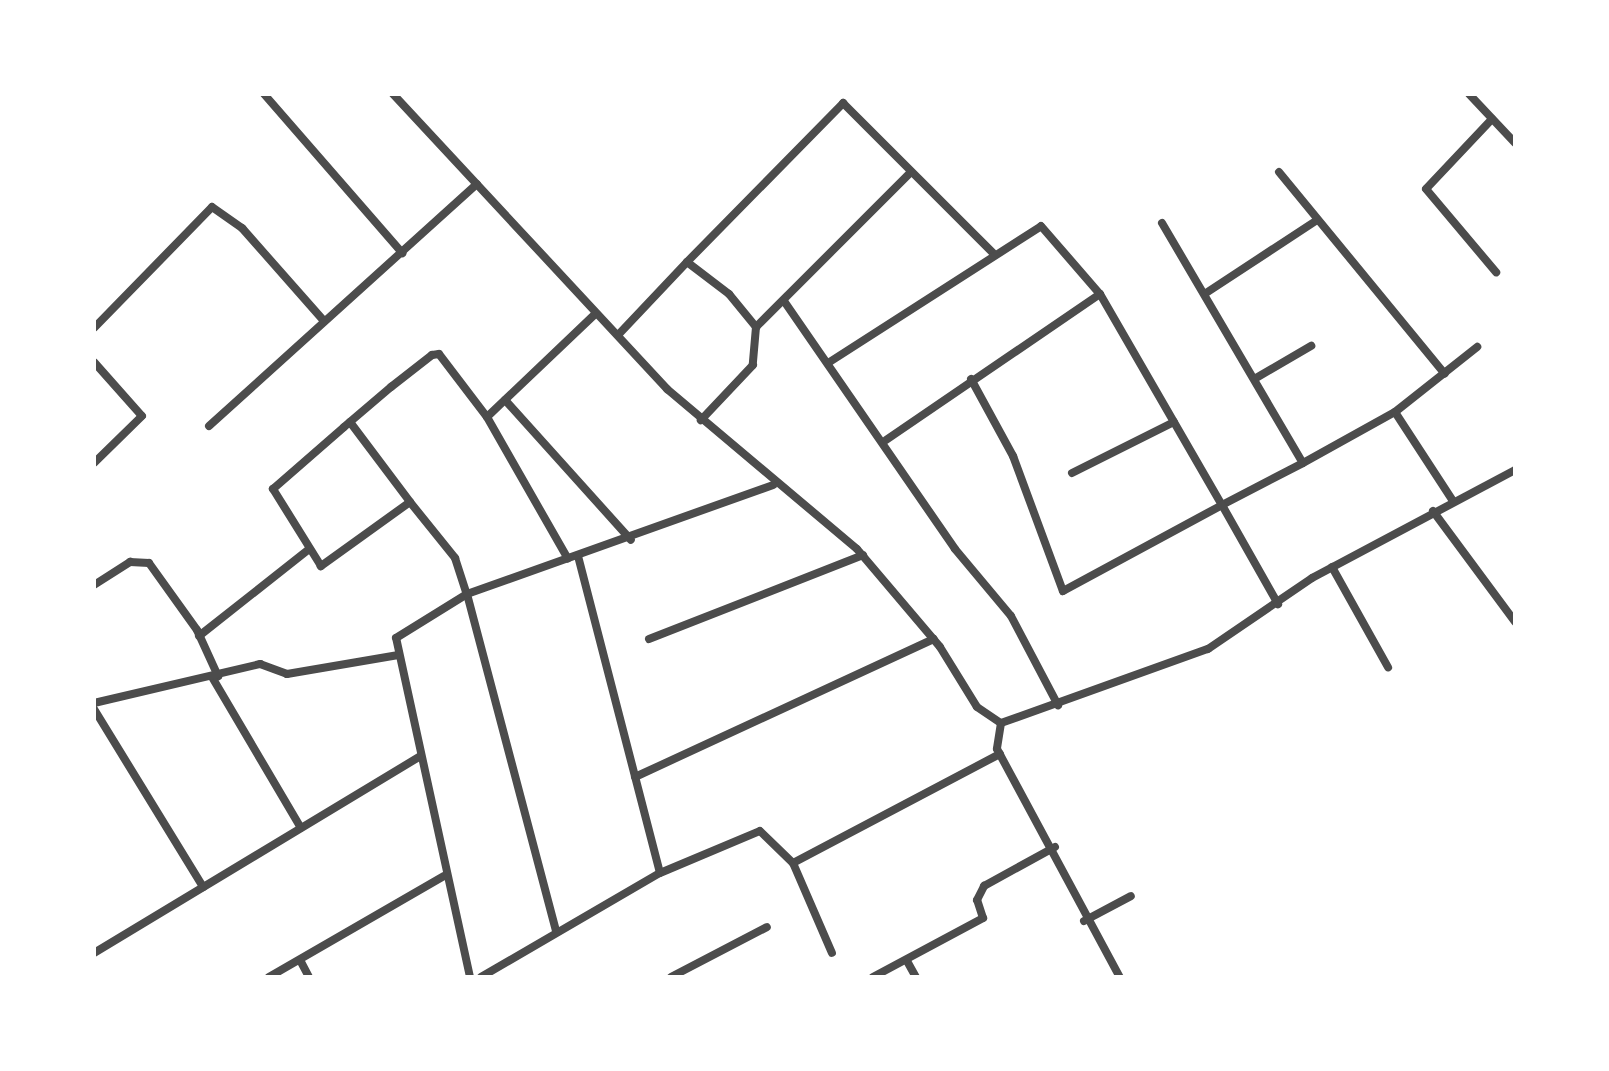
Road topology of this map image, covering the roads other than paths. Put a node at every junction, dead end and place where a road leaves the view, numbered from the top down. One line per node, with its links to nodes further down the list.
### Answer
1 (264, 94): 11 (street)
2 (393, 94): 8 (street)
3 (1469, 94): 4 (street)
4 (1492, 119): 5 (street); 14 (street)
5 (1515, 143)
6 (911, 172): 12 (street); 13 (street); 17 (street)
7 (1279, 172): 9 (street)
8 (477, 184): 11 (street); 18 (street)
9 (1317, 220): 15 (street); 27 (street)
10 (1162, 223): 15 (street)
11 (402, 253): 19 (street)
12 (993, 253): 16 (street); 26 (street)
13 (687, 262): 20 (street); 22 (street)
14 (1496, 272)
15 (1206, 293): 28 (street)
16 (1100, 294): 29 (street); 35 (street)
17 (784, 301): 20 (street); 26 (street)
18 (595, 314): 22 (street); 30 (street)
19 (323, 320): 21 (street); 36 (street)
20 (756, 327): 33 (street)
21 (94, 328)
22 (619, 334): 33 (street)
23 (1311, 346): 28 (street)
24 (1477, 347): 27 (street)
25 (94, 362): 38 (street)
26 (828, 363): 37 (street)
27 (1445, 374): 31 (street)
28 (1256, 378): 39 (street)
29 (971, 379): 37 (street); 45 (street)
30 (505, 400): 32 (street); 47 (street)
31 (1395, 412): 39 (street); 43 (street)
32 (487, 417): 34 (street); 50 (street)
33 (701, 420): 42 (street)
34 (350, 422): 44 (street); 48 (street)
35 (1174, 422): 41 (street); 45 (street)
36 (209, 426)
37 (886, 440): 62 (street)
38 (94, 463)
39 (1303, 463): 45 (street)
40 (1515, 470): 43 (street)
41 (1072, 473)
42 (773, 485): 47 (street); 49 (street)
43 (1453, 501): 46 (street)
44 (410, 502): 48 (street); 53 (street)
45 (1222, 505): 54 (street)
46 (1433, 511): 51 (street); 55 (street)
47 (631, 540): 50 (street)
48 (308, 550): 56 (street)
49 (863, 555): 57 (street); 58 (street)
50 (573, 558): 53 (street); 67 (street)
51 (1332, 567): 54 (street); 60 (street)
52 (94, 585): 56 (street)
53 (467, 594): 59 (street); 77 (street)
54 (1278, 604): 62 (street)
55 (1515, 622)
56 (199, 636): 61 (street)
57 (649, 639)
58 (934, 639): 64 (street); 67 (street)
59 (398, 655): 61 (street); 66 (street)
60 (1388, 667)
61 (215, 677): 63 (street); 68 (street)
62 (1058, 705): 64 (street)
63 (94, 706): 73 (street)
64 (1001, 723): 65 (street)
65 (1000, 754): 69 (street); 70 (street)
66 (419, 757): 68 (street); 72 (street)
67 (635, 777): 71 (street)
68 (301, 828): 73 (street)
69 (1055, 847): 75 (street); 81 (street)
70 (793, 863): 71 (street); 79 (street)
71 (660, 873): 77 (street)
72 (444, 876): 80 (street); 84 (street)
73 (203, 887): 78 (street)
74 (1131, 896): 75 (street)
75 (1084, 921): 89 (street)
76 (767, 927): 86 (street)
77 (556, 932): 85 (street)
78 (95, 951)
79 (832, 953)
80 (300, 960): 82 (street); 83 (street)
81 (907, 961): 87 (street); 88 (street)
82 (269, 977)
83 (309, 977)
84 (470, 977)
85 (481, 977)
86 (671, 977)
87 (873, 977)
88 (916, 977)
89 (1120, 977)

